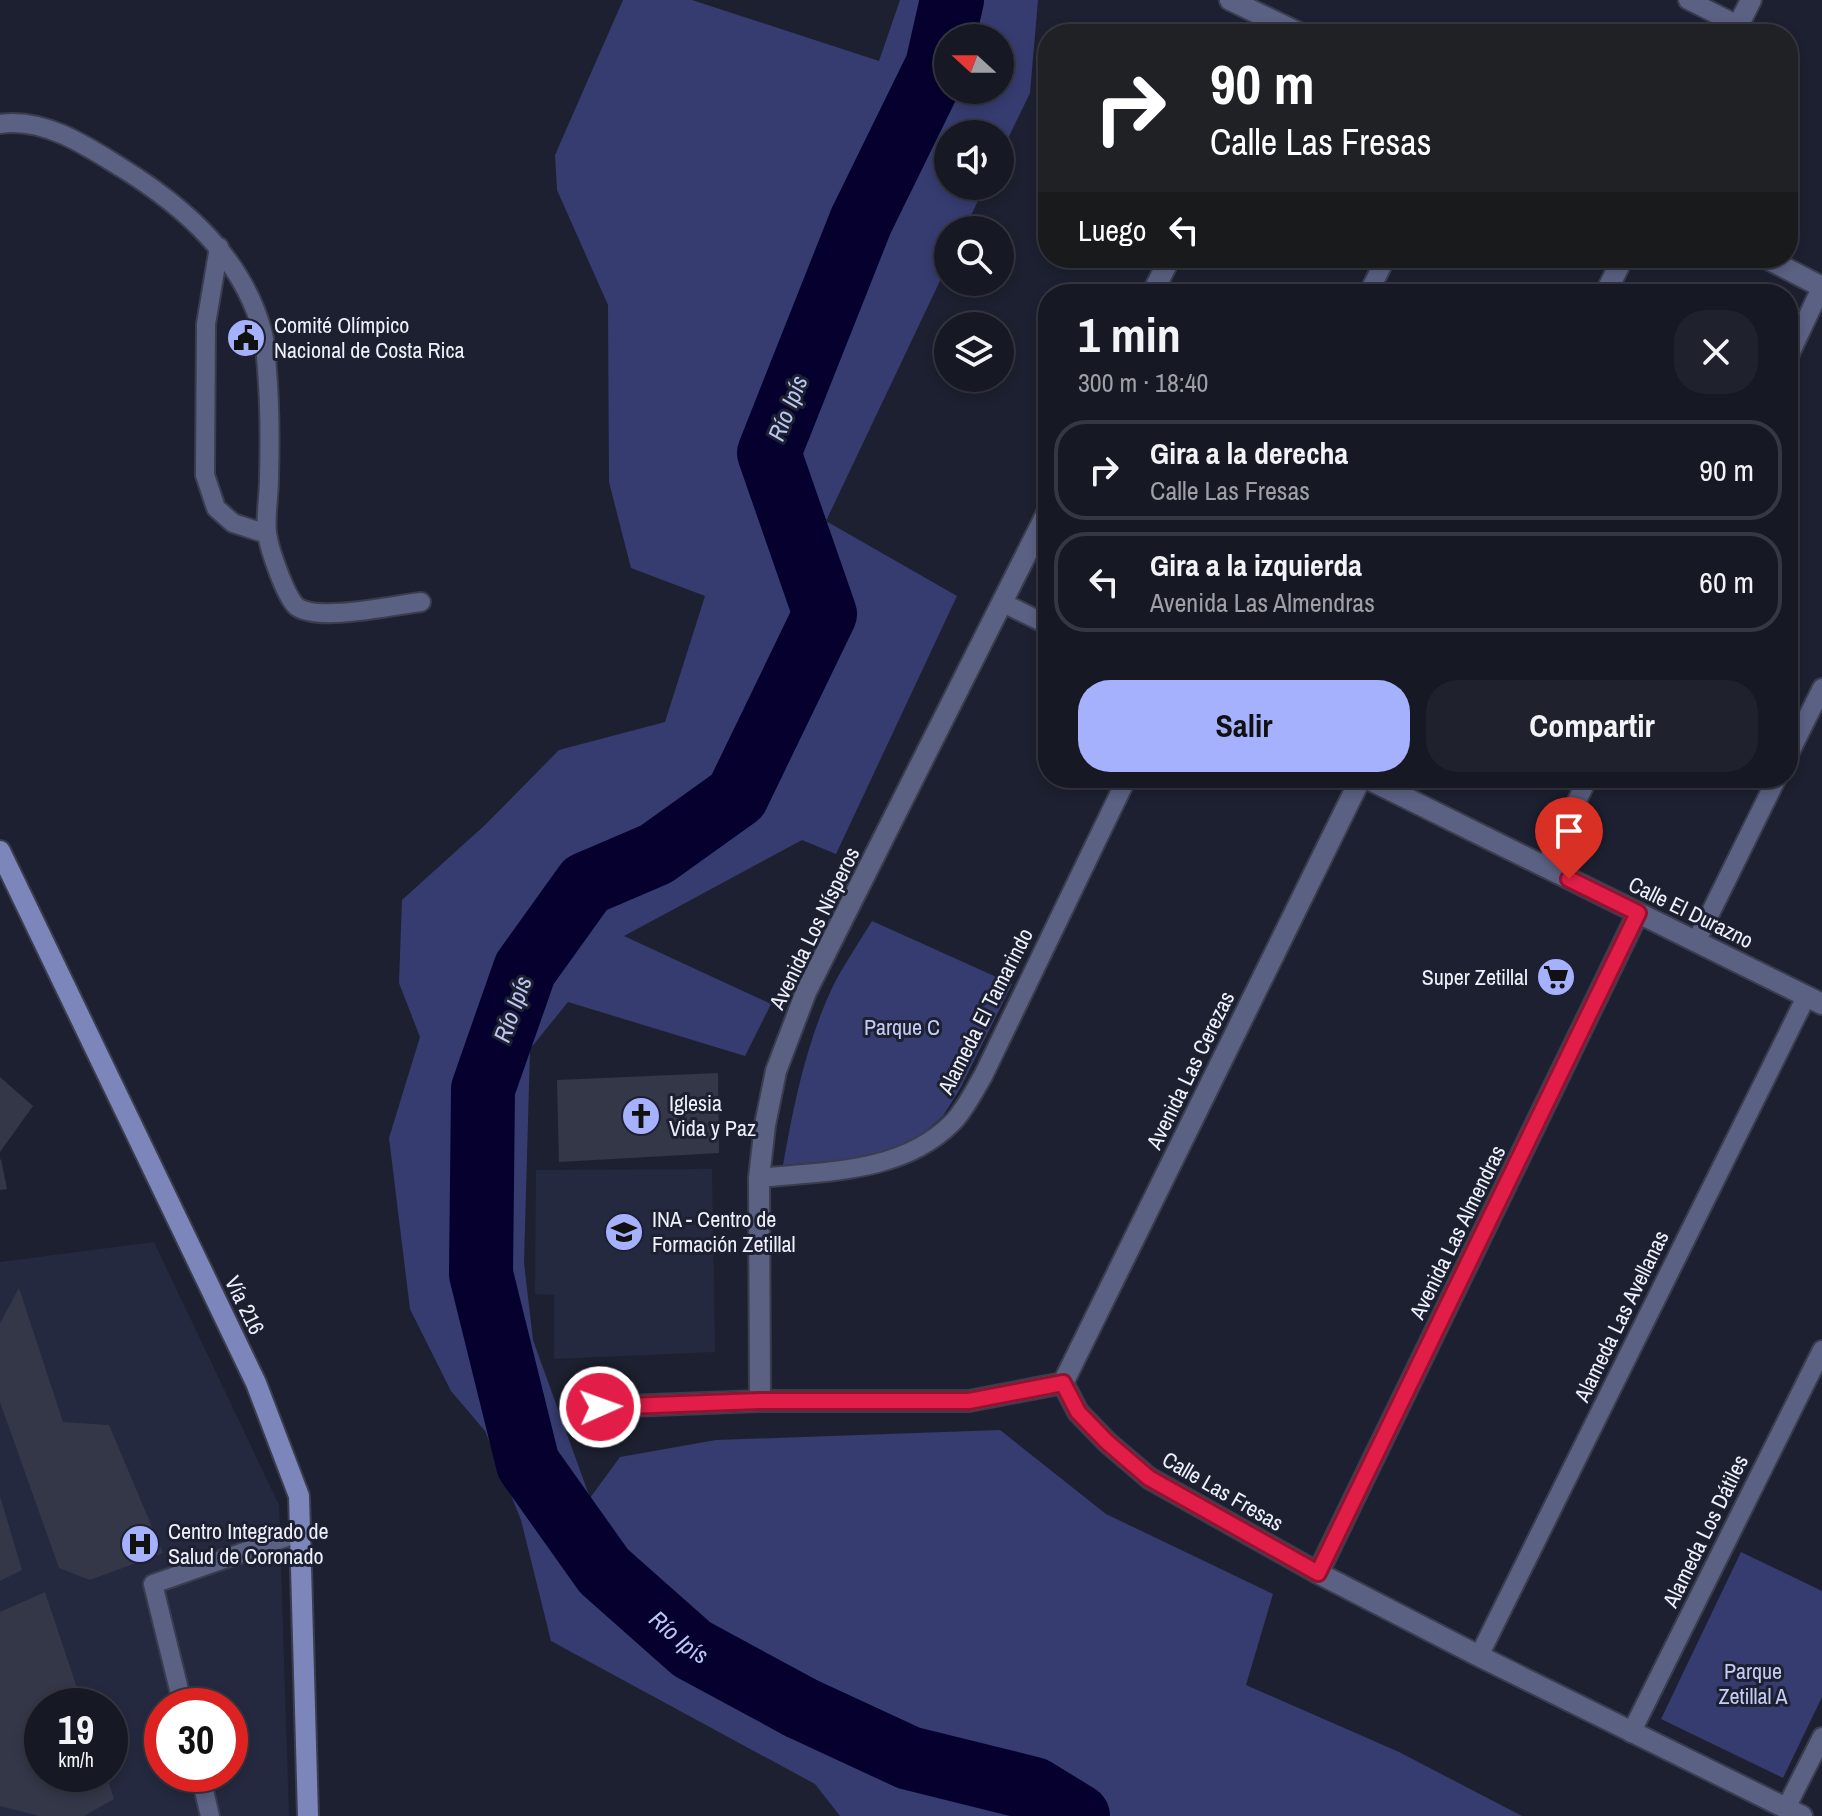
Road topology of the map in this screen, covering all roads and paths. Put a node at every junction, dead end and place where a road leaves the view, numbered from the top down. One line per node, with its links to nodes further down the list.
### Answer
1 (1230, 0): 4 (street)
2 (1688, 0): 5 (lane)
3 (1751, 0): 6 (street)
4 (1274, 24)
5 (1728, 24)
6 (1739, 24)
7 (0, 124): 8 (lane)
8 (219, 247): 13 (lane); 13 (lane)
9 (1785, 268): 10 (street)
10 (1822, 287): 11 (lane)
11 (1798, 337)
12 (1038, 531): 15 (street, Avenida Los Nísperos)
13 (267, 534): 14 (lane)
14 (421, 602)
15 (1003, 603): 16 (lane); 29 (street, Avenida Los Nísperos)
16 (1038, 620)
17 (1822, 688): 18 (lane)
18 (1798, 736)
19 (1122, 788): 29 (lane, Alameda El Tamarindo)
20 (1358, 788): 31 (street, Avenida Las Cerezas)
21 (1383, 788): 25 (street, Calle El Durazno)
22 (1583, 788): 25 (lane)
23 (1772, 788): 27 (lane)
24 (0, 851): 34 (main road, Vía 216)
25 (1545, 867): 26 (street, Calle El Durazno)
26 (1638, 913): 27 (street, Calle El Durazno); 35 (street, Avenida Las Almendras)
27 (1696, 942): 28 (street, Calle El Durazno)
28 (1814, 1000): 36 (lane, Alameda Las Avellanas)
29 (759, 1178): 32 (street, Avenida Los Nísperos)
30 (1822, 1350): 38 (lane, Alameda Los Dátiles)
31 (1063, 1383): 32 (street); 35 (street, Calle Las Fresas)
32 (760, 1401): 33 (street)
33 (600, 1407)
34 (301, 1532): 37 (lane); 43 (main road, Vía 216)
35 (1318, 1573): 36 (street, Calle Las Fresas)
36 (1479, 1656): 38 (street, Calle Las Fresas)
37 (179, 1688)
38 (1631, 1733): 41 (street, Calle Las Fresas)
39 (1822, 1737): 41 (lane)
40 (204, 1792): 42 (lane)
41 (1794, 1812)
42 (210, 1816)
43 (308, 1816)

